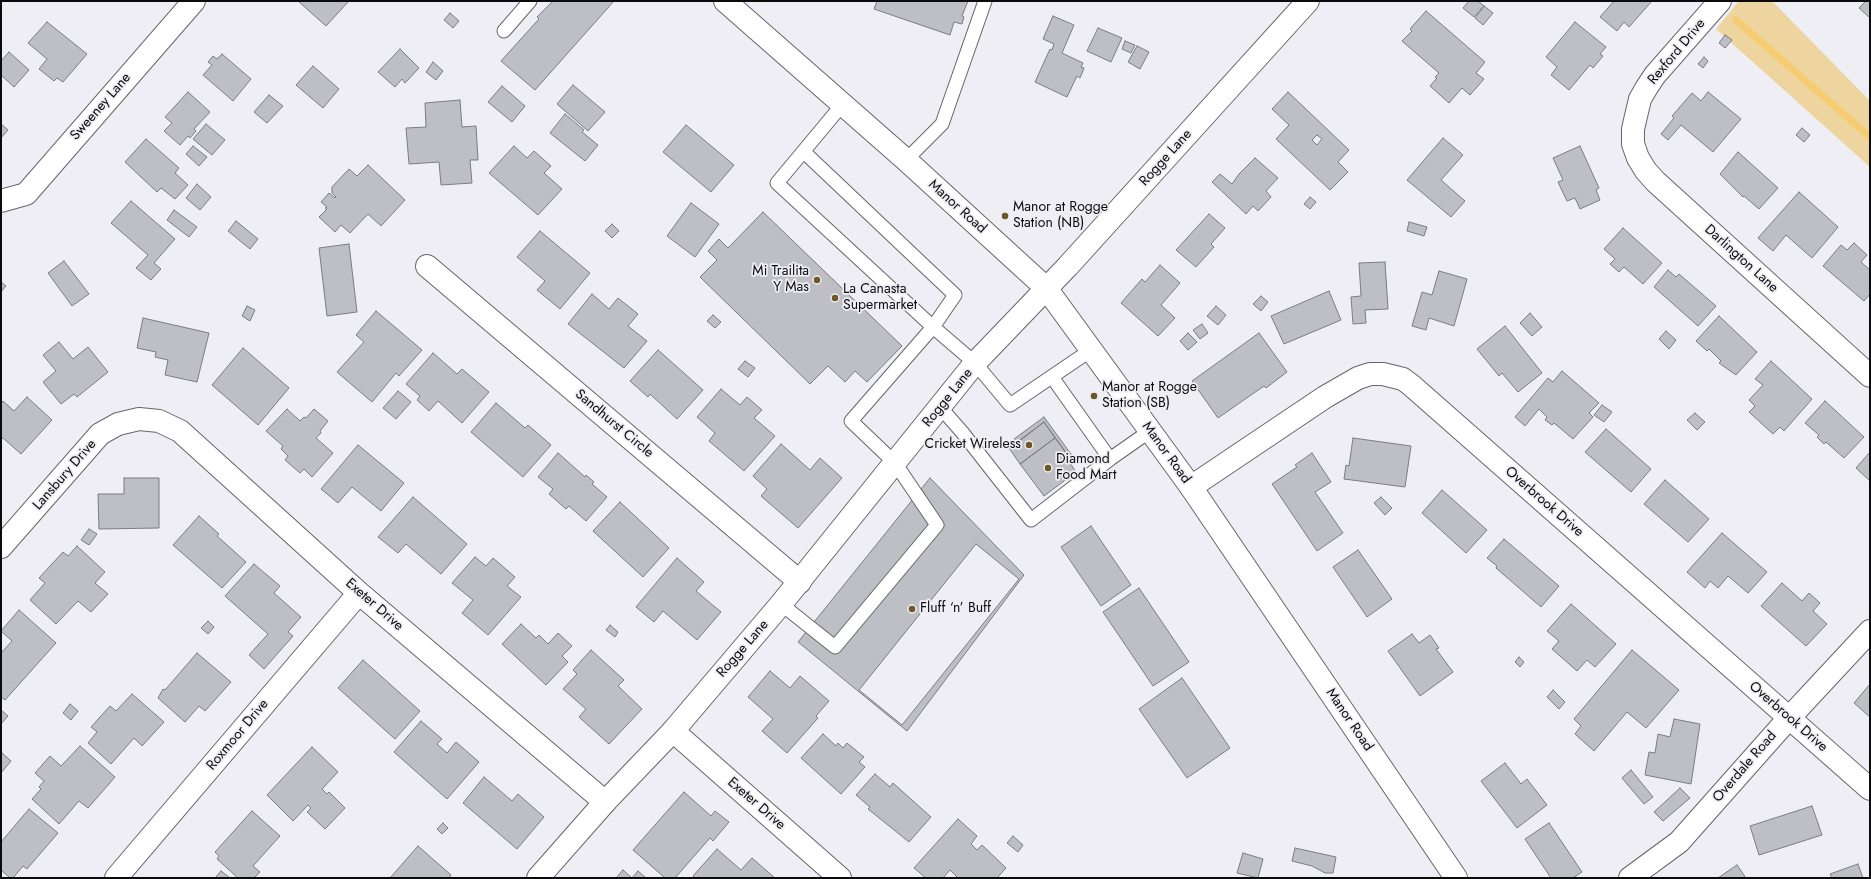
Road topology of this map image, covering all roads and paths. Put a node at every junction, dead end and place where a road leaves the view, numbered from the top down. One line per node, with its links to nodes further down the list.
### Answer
1 (194, 1): 12 (street, Sweeney Lane)
2 (530, 1): 7 (lane)
3 (725, 1): 8 (street, Manor Road)
4 (985, 1): 11 (lane)
5 (1308, 1): 14 (street, Rogge Lane)
6 (1720, 1): 9 (street, Rexford Drive)
7 (504, 32)
8 (842, 104): 10 (lane); 11 (street, Manor Road)
9 (1633, 129): 18 (street, Darlington Lane)
10 (804, 152): 15 (lane); 15 (lane)
11 (906, 160): 14 (street, Manor Road)
12 (1, 201)
13 (427, 266): 27 (street, Sandhurst Circle)
14 (1046, 288): 16 (street, Manor Road); 17 (street, Rogge Lane)
15 (933, 327): 17 (lane); 24 (lane)
16 (1091, 350): 19 (lane); 22 (street, Manor Road)
17 (975, 363): 19 (lane); 20 (street, Rogge Lane)
18 (1870, 376)
19 (1052, 377): 23 (lane)
20 (940, 407): 23 (lane); 24 (street, Rogge Lane)
21 (139, 418): 26 (street, Lansbury Drive); 28 (street, Exeter Drive)
22 (1150, 431): 23 (lane); 25 (street, Manor Road)
23 (1110, 459)
24 (895, 463): 27 (street, Rogge Lane); 29 (lane)
25 (1191, 487): 31 (street, Overbrook Drive); 38 (street, Manor Road)
26 (1, 547)
27 (800, 582): 29 (street, Rogge Lane)
28 (360, 593): 34 (street, Exeter Drive); 35 (street, Roxmoor Drive)
29 (781, 604): 32 (street, Rogge Lane)
30 (1870, 631): 31 (street, Overdale Road)
31 (1789, 718): 33 (street, Overbrook Drive); 39 (street, Overdale Road)
32 (673, 731): 34 (street, Rogge Lane); 37 (street, Exeter Drive)
33 (1870, 789)
34 (605, 802): 36 (street, Rogge Lane)
35 (116, 878)
36 (538, 878)
37 (840, 878)
38 (1456, 878)
39 (1630, 878)

